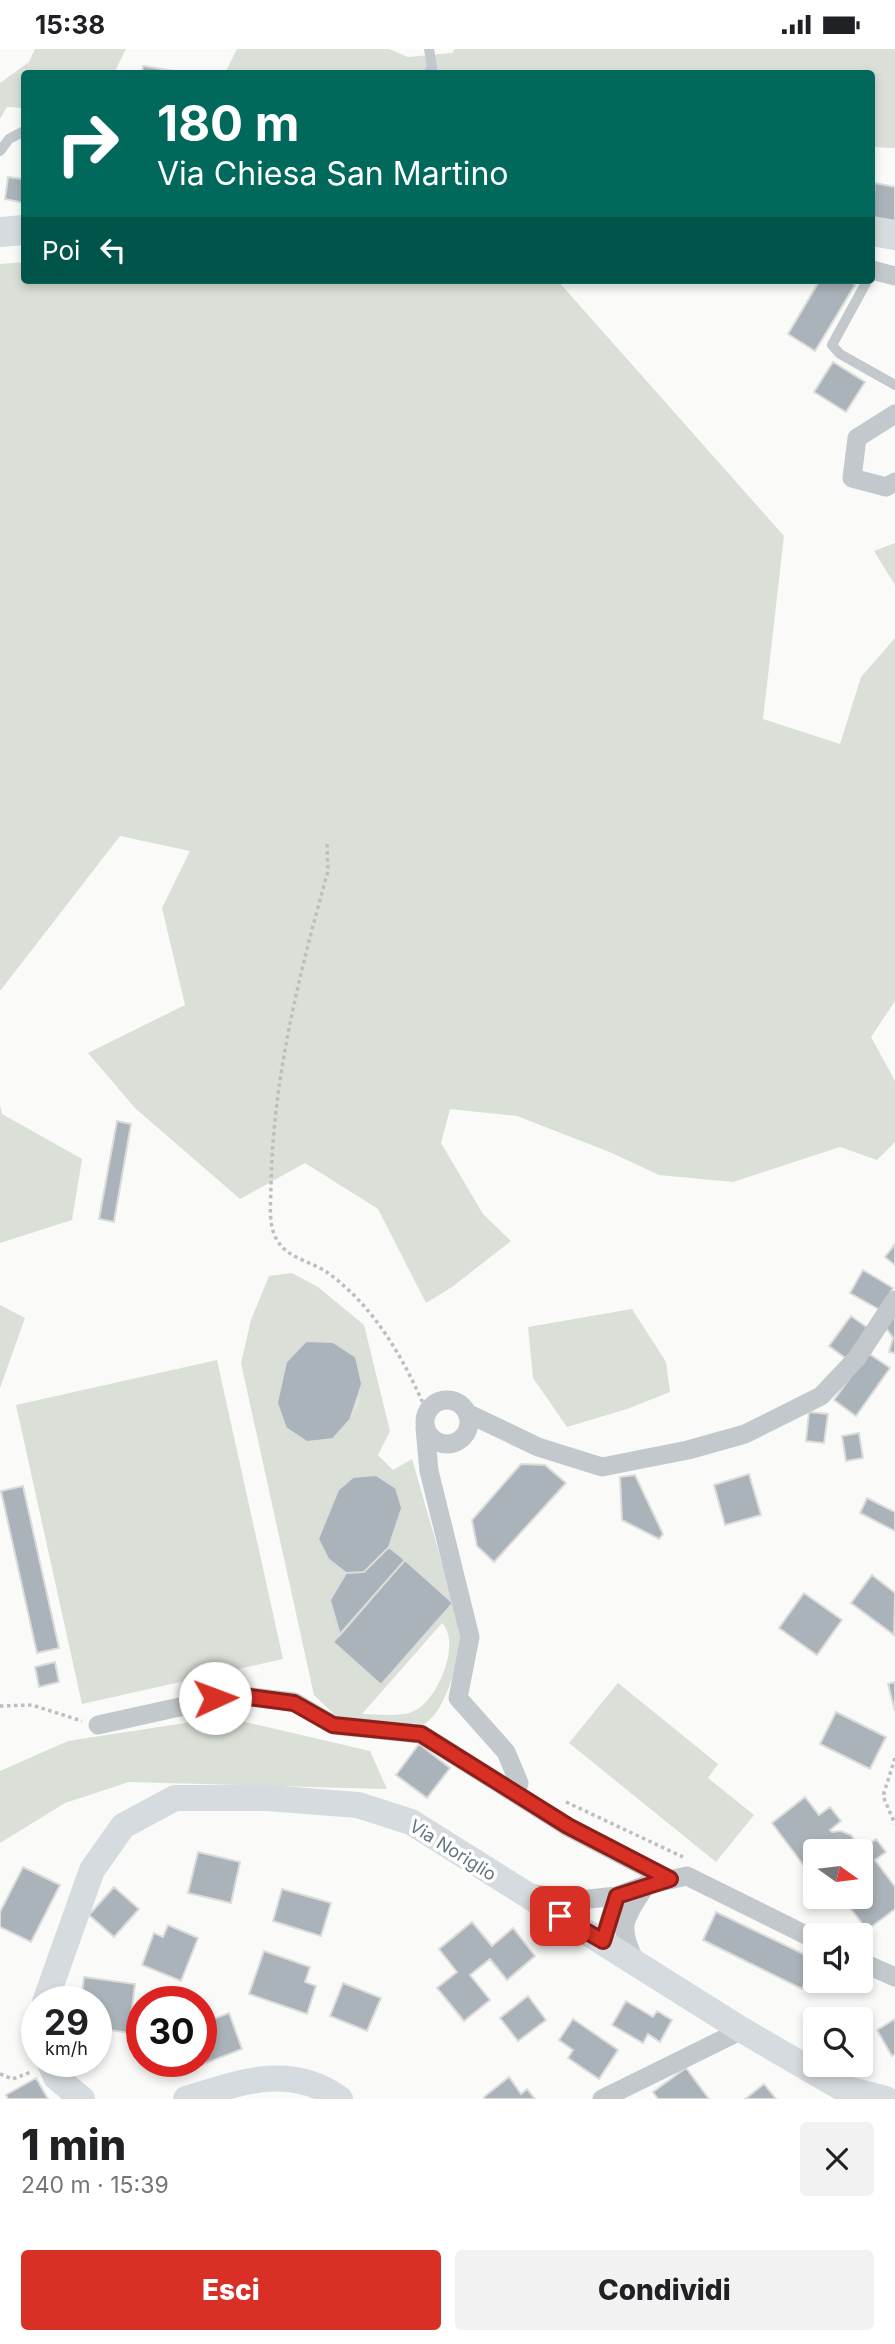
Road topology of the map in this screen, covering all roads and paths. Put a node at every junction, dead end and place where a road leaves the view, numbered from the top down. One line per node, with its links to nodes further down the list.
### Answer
1 (429, 49): 2 (lane)
2 (431, 70)
3 (21, 133): 4 (lane)
4 (0, 151)
5 (21, 230): 7 (main road)
6 (875, 231): 8 (main road)
7 (0, 232)
8 (895, 235)
9 (875, 276): 10 (street)
10 (895, 276)
11 (865, 284): 12 (lane)
12 (895, 385)
13 (895, 414): 14 (street)
14 (895, 482)
15 (327, 844): 18 (path)
16 (895, 1300): 17 (street)
17 (467, 1413): 18 (street); 18 (street)
18 (426, 1420): 22 (street)
19 (0, 1706): 20 (path)
20 (98, 1725): 22 (street)
21 (895, 1758): 24 (path)
22 (516, 1794): 26 (street)
23 (561, 1800): 25 (path)
24 (895, 1824)
25 (686, 1859)
26 (670, 1879): 27 (street); 31 (street)
27 (646, 1885): 29 (street); 30 (street)
28 (517, 1890): 29 (street); 32 (main road, Via Noriglio); 36 (main road, Via Noriglio)
29 (617, 1896): 32 (street)
30 (623, 1923): 32 (street); 33 (street)
31 (803, 1934)
32 (603, 1941): 33 (main road, Via Noriglio)
33 (634, 1959): 37 (main road, Via Noriglio)
34 (873, 1967): 35 (street)
35 (895, 1977)
36 (51, 1986)
37 (743, 2030): 45 (street); 46 (main road, Via Noriglio)
38 (0, 2074): 39 (path)
39 (21, 2076)
40 (56, 2077): 42 (main road)
41 (302, 2090): 43 (main road); 44 (main road)
42 (82, 2099)
43 (186, 2099)
44 (340, 2099)
45 (603, 2099)
46 (886, 2099)

